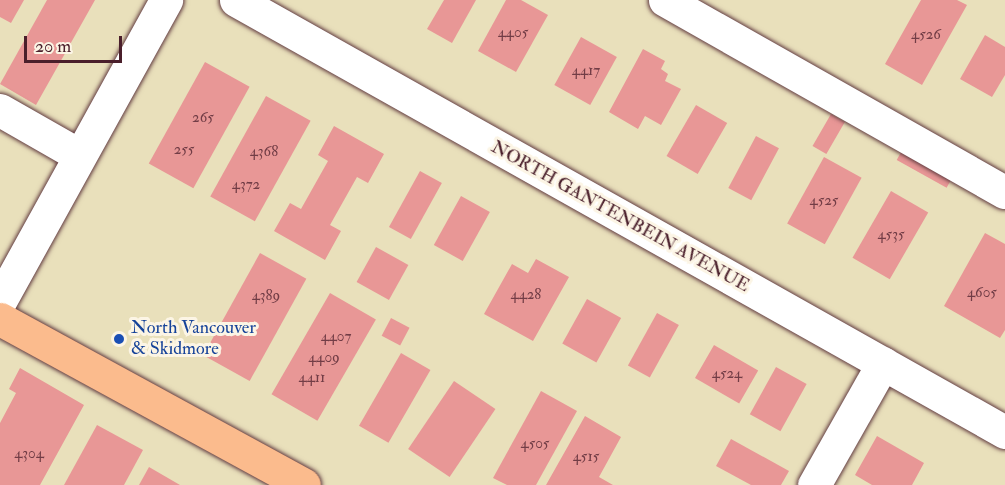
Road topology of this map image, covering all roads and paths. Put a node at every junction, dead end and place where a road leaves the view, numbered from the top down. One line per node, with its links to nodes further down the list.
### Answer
1 (166, 0): 5 (street)
2 (236, 0): 9 (street, NORTH GANTENBEIN AVENUE)
3 (665, 0): 6 (street)
4 (0, 110): 5 (street)
5 (79, 155): 7 (street)
6 (1005, 192)
7 (0, 301)
8 (0, 319): 11 (main road)
9 (883, 363): 10 (street, NORTH GANTENBEIN AVENUE); 12 (street)
10 (1005, 432)
11 (304, 485)
12 (814, 485)

